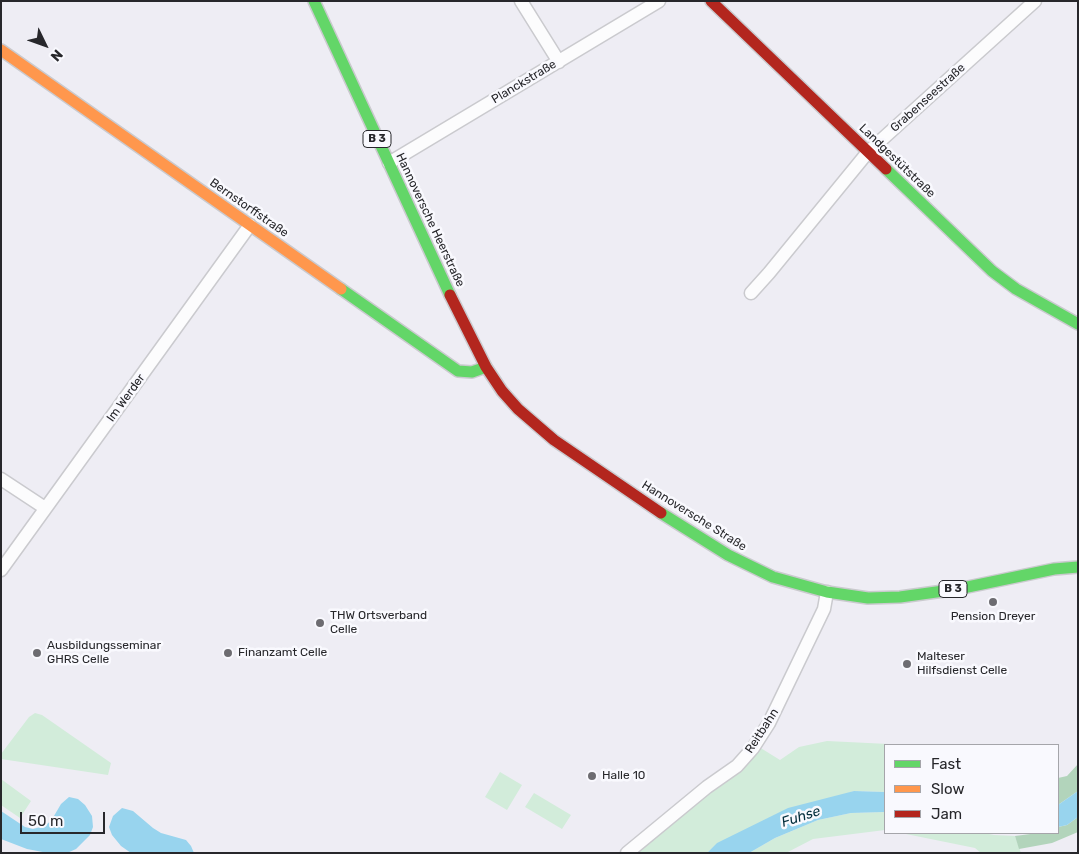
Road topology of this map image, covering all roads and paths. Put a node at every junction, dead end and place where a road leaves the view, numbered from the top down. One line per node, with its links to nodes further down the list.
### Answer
1 (314, 1): 9 (street, Hannoversche Heerstraße / B 3)
2 (521, 1): 7 (street)
3 (659, 1): 7 (street, Planckstraße)
4 (711, 1): 8 (street, Landgestütstraße)
5 (1035, 1): 8 (street, Grabenseestraße)
6 (1, 50): 10 (street, Bernstorffstraße)
7 (559, 62): 9 (street, Planckstraße)
8 (868, 152): 11 (street, Grabenseestraße); 12 (street, Landgestütstraße)
9 (389, 163): 13 (street, Hannoversche Heerstraße / B 3)
10 (250, 224): 13 (street, Bernstorffstraße); 15 (street, Im Werder)
11 (751, 293)
12 (1078, 324)
13 (486, 367): 18 (street, Hannoversche Straße / B 3)
14 (1, 479): 15 (street)
15 (45, 508): 17 (street, Im Werder)
16 (1078, 567): 18 (street, Hannoversche Straße / B 3)
17 (1, 570)
18 (828, 592): 19 (street, Reitbahn)
19 (627, 853)

